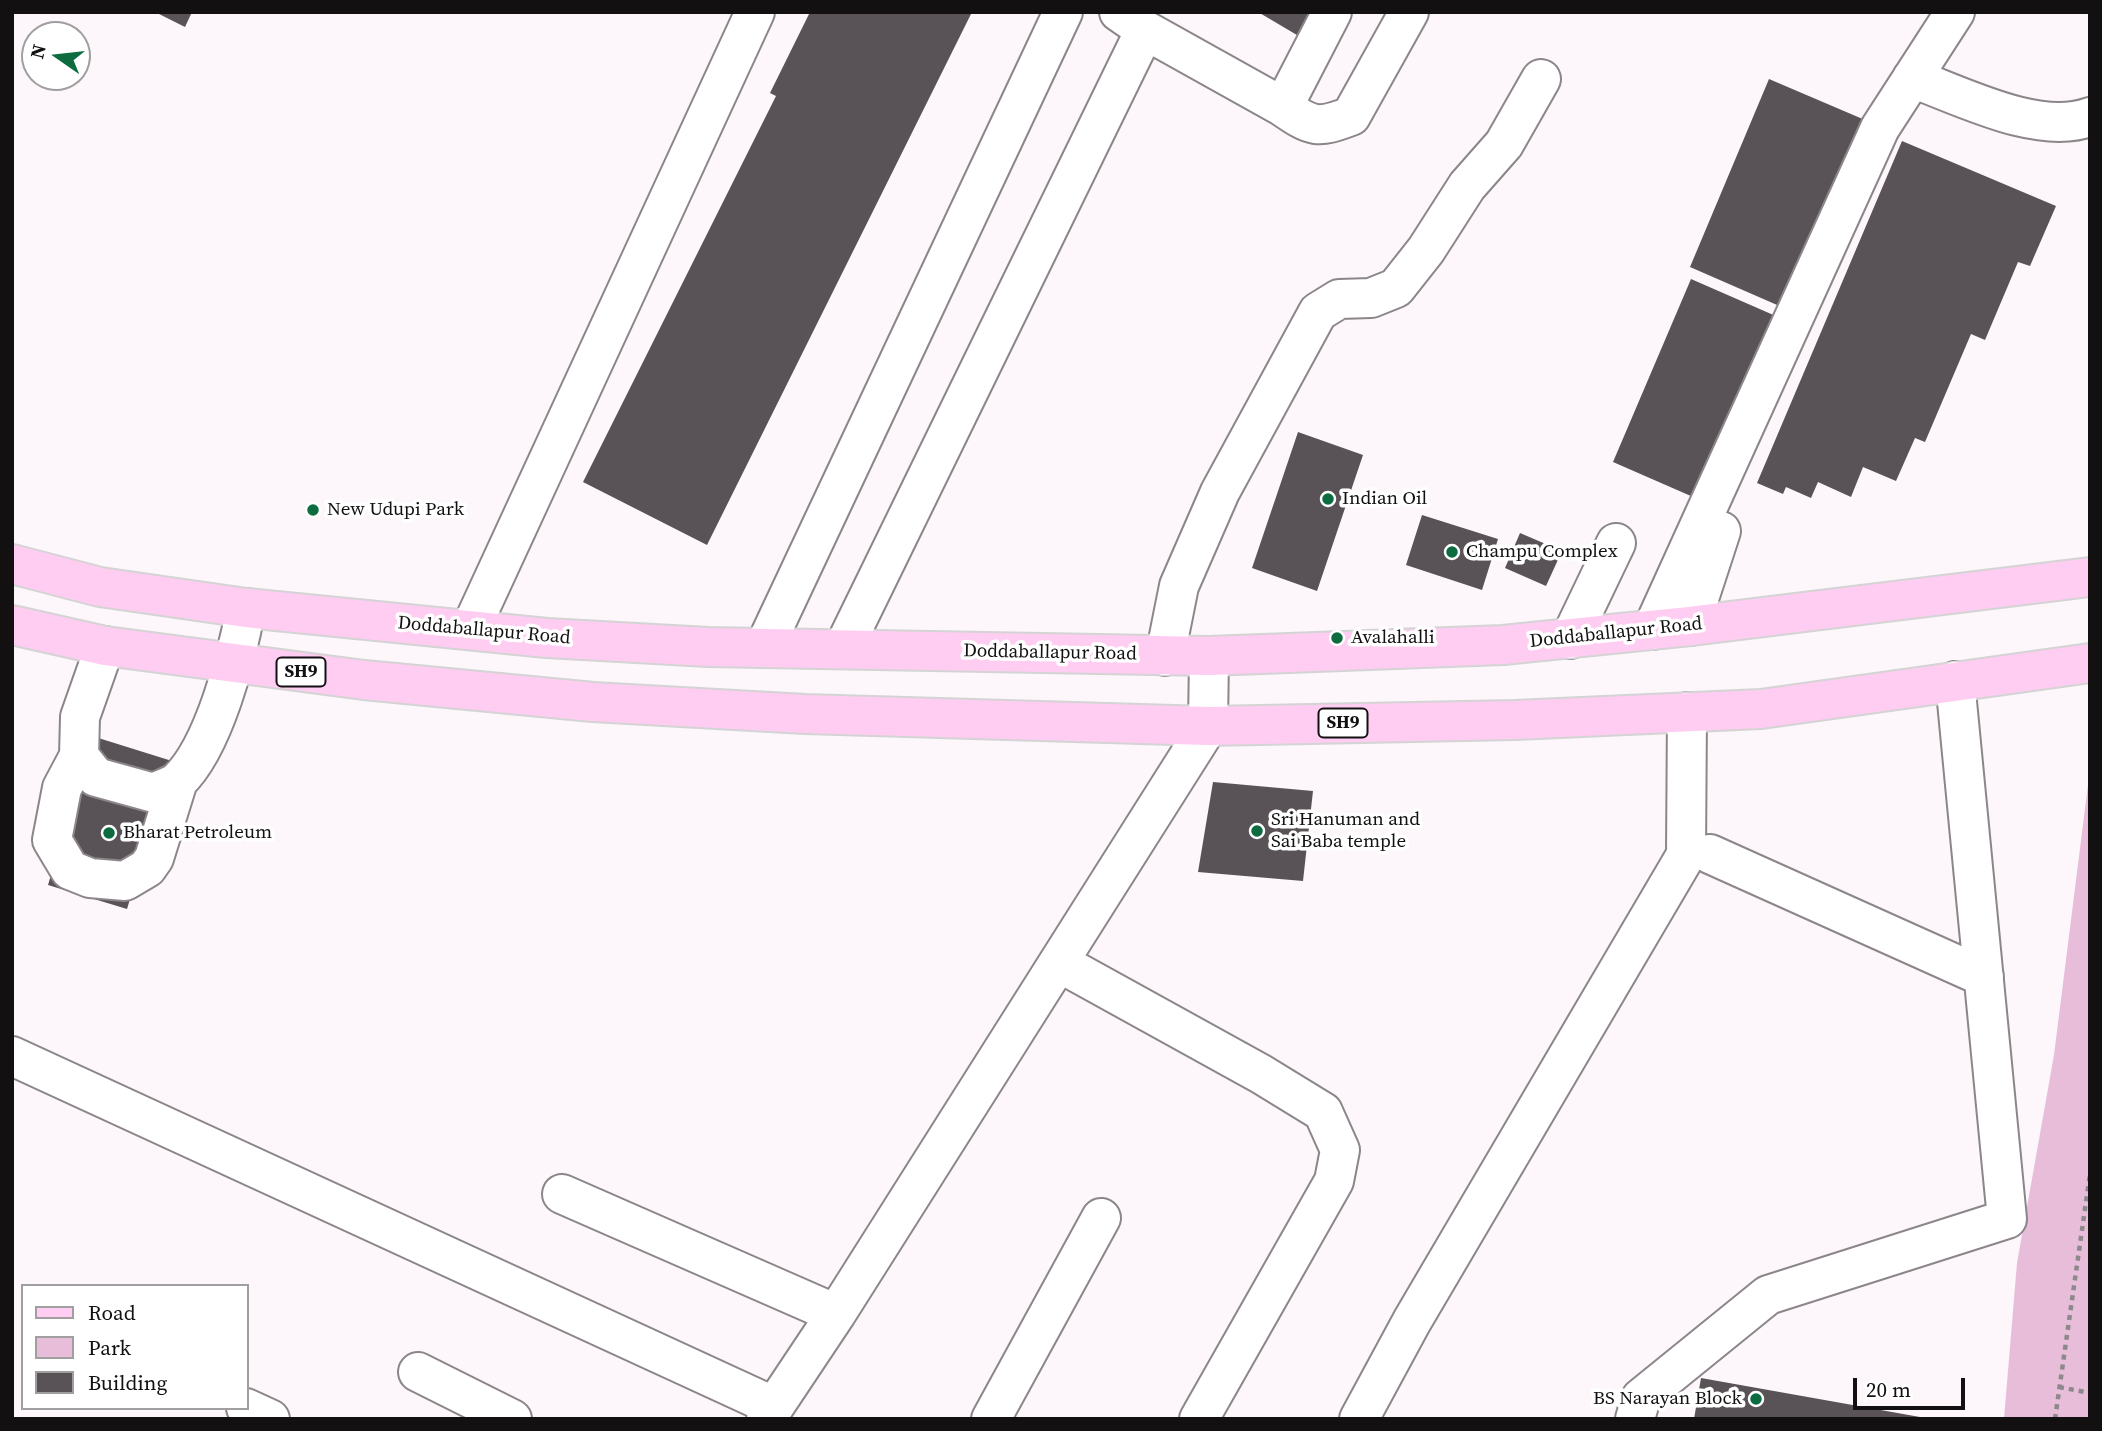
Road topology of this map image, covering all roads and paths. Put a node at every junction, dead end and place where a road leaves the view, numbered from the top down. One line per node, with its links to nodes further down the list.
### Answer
1 (755, 12): 18 (street)
2 (1063, 12): 22 (street)
3 (1332, 12): 9 (street)
4 (1409, 12): 9 (street)
5 (1955, 12): 7 (street)
6 (1132, 21): 9 (street); 23 (street)
7 (1912, 78): 10 (street); 19 (street)
8 (1541, 79): 24 (street)
9 (1283, 107)
10 (2090, 117)
11 (1830, 295): 17 (street)
12 (1616, 543): 20 (street)
13 (12, 564): 15 (main road, Doddaballapur Road)
14 (2090, 577): 17 (main road, Doddaballapur Road)
15 (246, 608): 18 (main road, Doddaballapur Road); 26 (street)
16 (12, 625): 21 (main road, SH9)
17 (1690, 626): 19 (main road, Doddaballapur Road)
18 (470, 630): 22 (main road, Doddaballapur Road)
19 (1652, 630): 20 (main road, Doddaballapur Road)
20 (1570, 639): 25 (main road, Doddaballapur Road)
21 (105, 646): 26 (main road, SH9); 31 (street)
22 (764, 648): 23 (main road, Doddaballapur Road)
23 (843, 649): 24 (main road, Doddaballapur Road)
24 (1165, 656): 25 (main road, Doddaballapur Road)
25 (1209, 656): 30 (street)
26 (235, 663): 30 (main road, SH9); 32 (street)
27 (2090, 663): 28 (main road, SH9)
28 (1955, 681): 29 (main road, SH9); 35 (street)
29 (1687, 712): 30 (main road, SH9); 50 (street)
30 (1209, 726): 34 (street)
31 (79, 756): 32 (street); 32 (street)
32 (178, 781)
33 (1710, 854): 35 (street)
34 (1060, 963): 40 (street); 49 (street)
35 (1984, 977): 51 (street)
36 (12, 1056): 45 (street)
37 (2090, 1176): 42 (path)
38 (562, 1194): 40 (street)
39 (1101, 1218): 48 (street)
40 (836, 1314): 45 (street)
41 (418, 1373): 47 (street)
42 (2059, 1387): 43 (path); 52 (path)
43 (2090, 1392)
44 (248, 1409): 46 (street)
45 (769, 1413)
46 (270, 1419)
47 (512, 1419)
48 (991, 1419)
49 (1199, 1419)
50 (1359, 1419)
51 (1636, 1419)
52 (2055, 1419)

